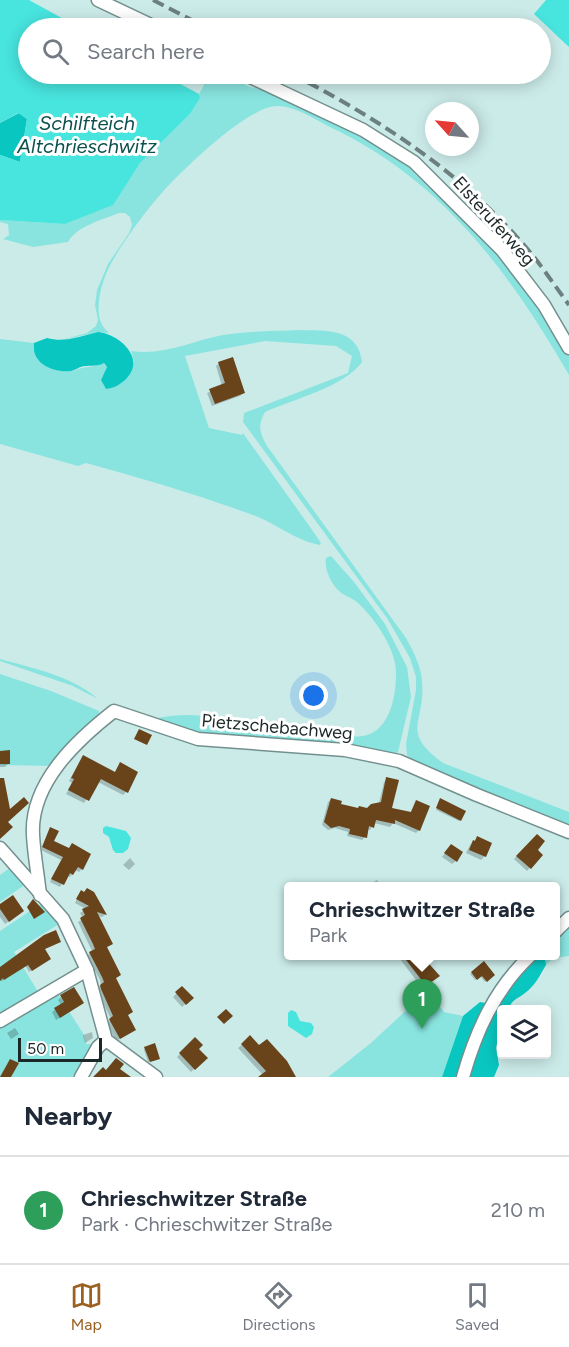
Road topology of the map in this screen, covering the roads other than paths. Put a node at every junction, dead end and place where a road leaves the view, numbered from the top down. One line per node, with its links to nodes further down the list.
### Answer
1 (98, 0): 2 (street)
2 (136, 18)
3 (265, 84): 4 (street, Elsteruferweg)
4 (569, 348)
5 (569, 832): 7 (street, Pietzschebachweg)
6 (0, 848): 7 (street)
7 (40, 895): 9 (street)
8 (525, 960): 14 (street)
9 (87, 970): 10 (street); 11 (street)
10 (0, 1021)
11 (106, 1040): 12 (street); 13 (street)
12 (81, 1077)
13 (156, 1077)
14 (463, 1077)

